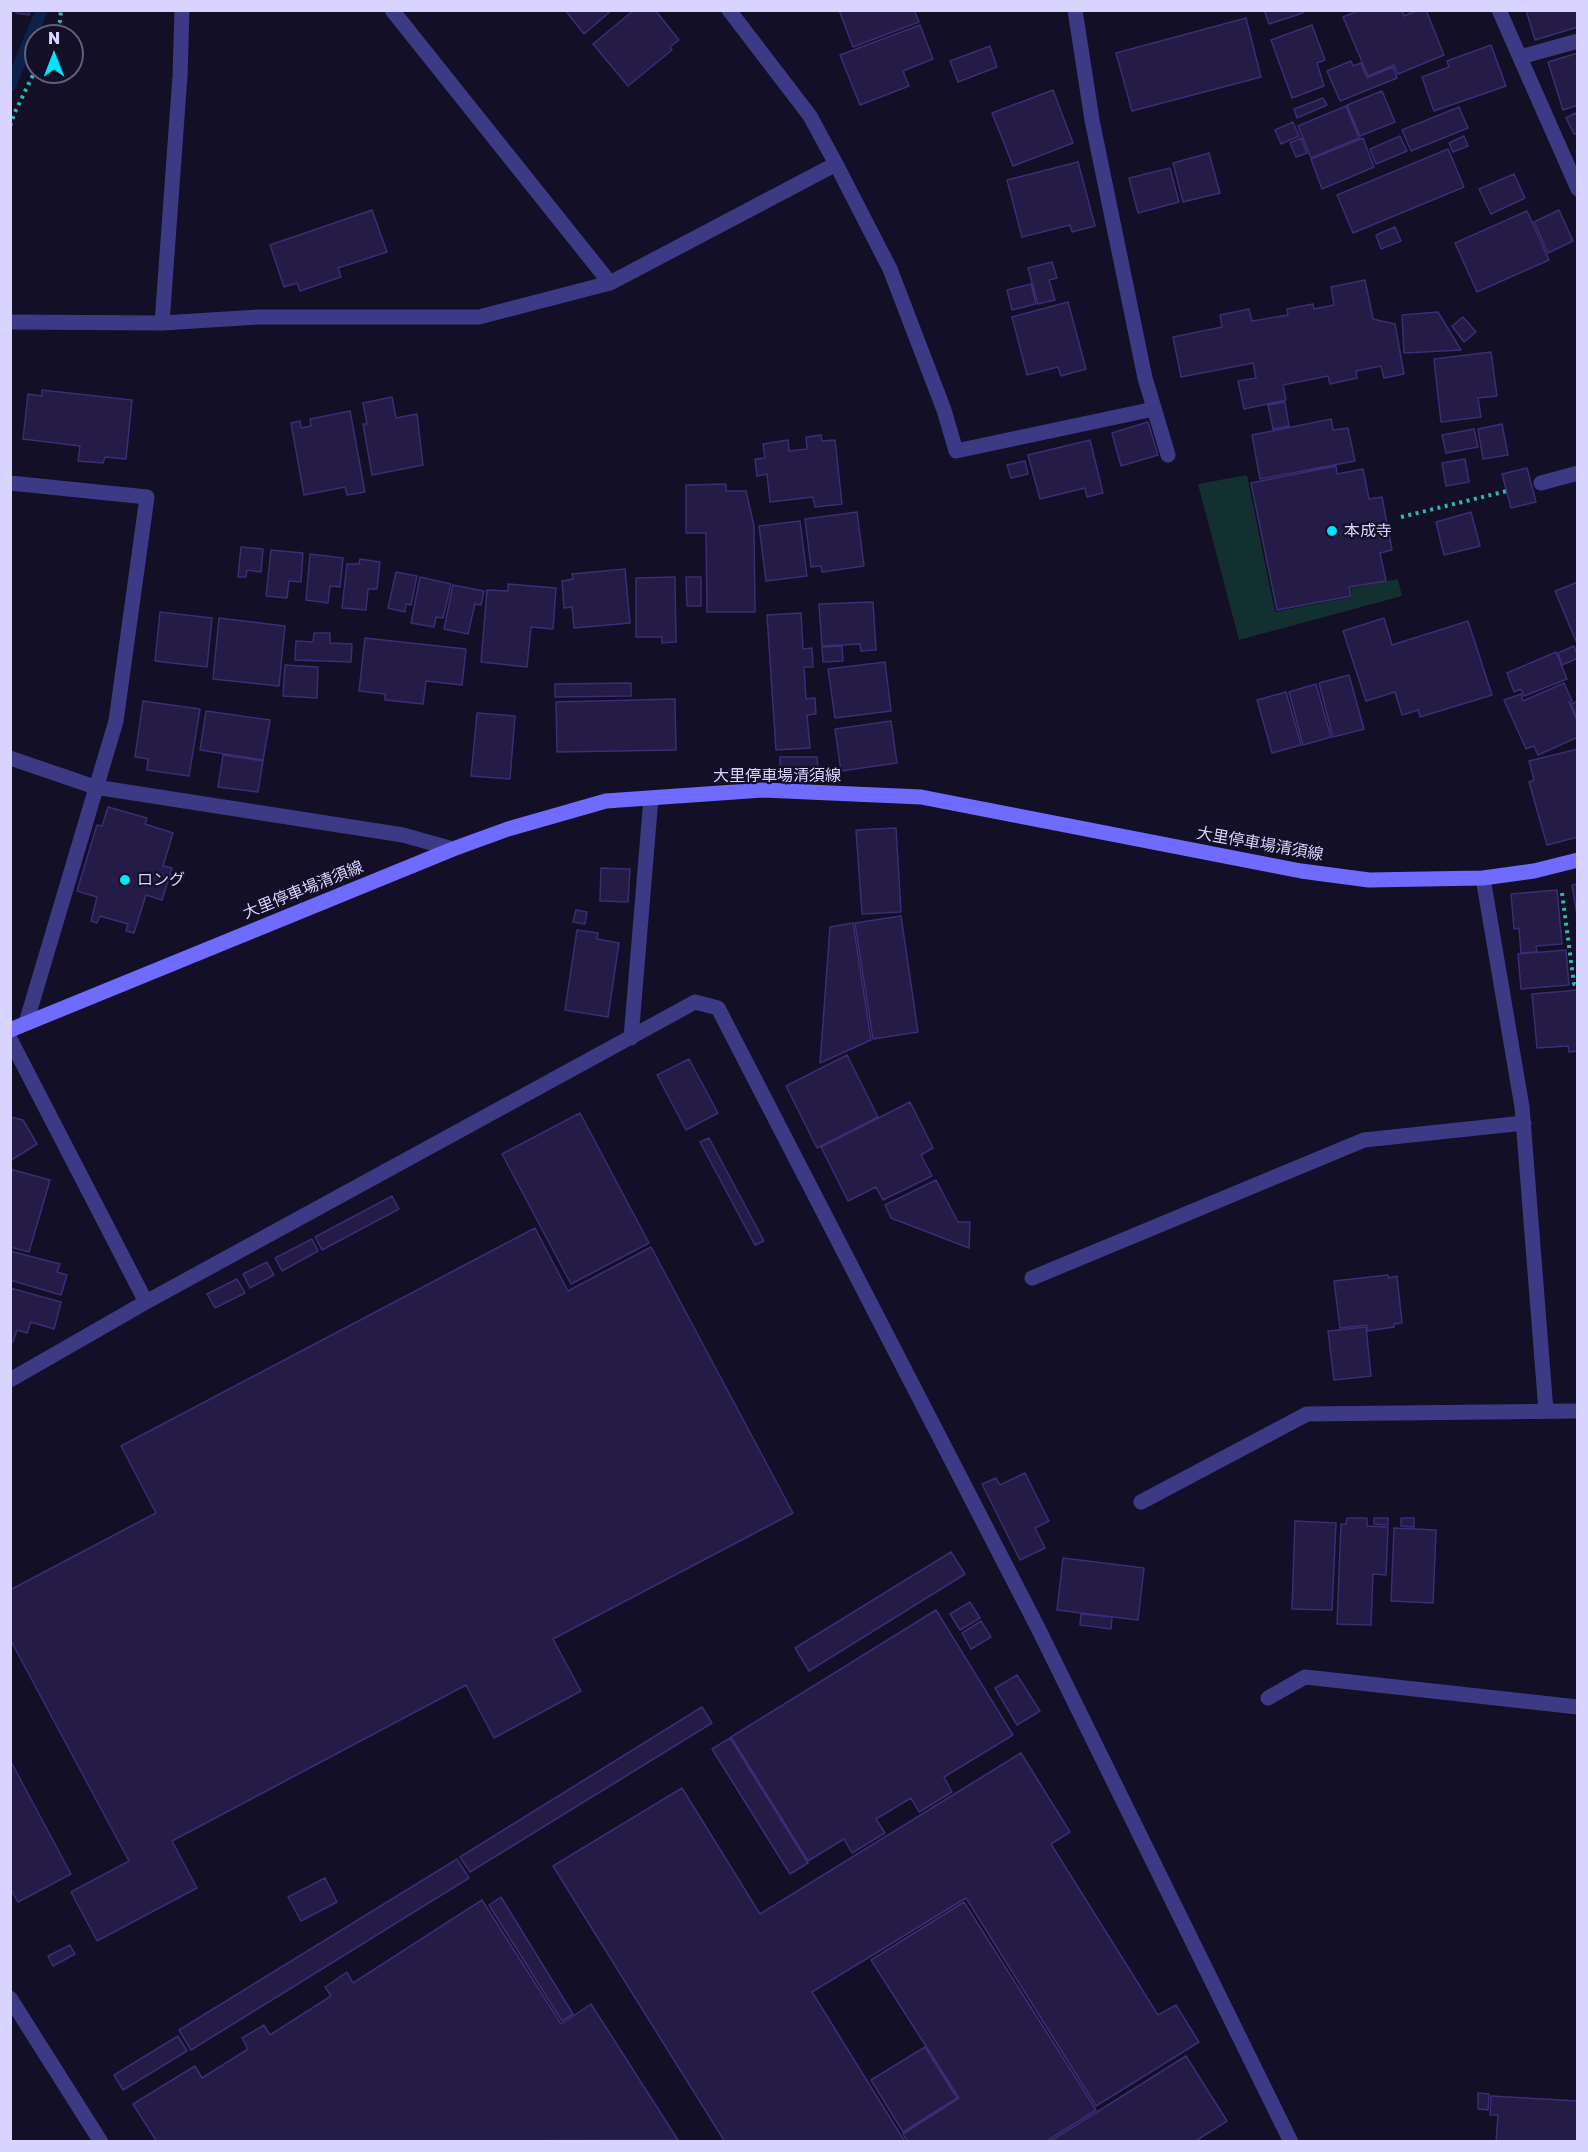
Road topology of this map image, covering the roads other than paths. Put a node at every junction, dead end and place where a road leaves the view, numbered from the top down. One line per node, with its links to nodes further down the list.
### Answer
1 (182, 10): 12 (street)
2 (392, 10): 10 (street)
3 (729, 10): 8 (street)
4 (1075, 10): 13 (street)
5 (1499, 10): 7 (street)
6 (1578, 41): 7 (street)
7 (1520, 57): 9 (street)
8 (836, 164): 10 (street); 13 (street)
9 (1578, 189)
10 (610, 283): 12 (street)
11 (10, 322): 12 (street)
12 (162, 323)
13 (1154, 409): 14 (street)
14 (1168, 455)
15 (1578, 473): 17 (street)
16 (10, 483): 19 (street)
17 (1541, 483)
18 (10, 758): 19 (street)
19 (95, 787): 21 (street); 24 (street)
20 (651, 798): 21 (main road, 大里停車場清須線); 23 (main road, 大里停車場清須線); 26 (street)
21 (453, 849): 24 (main road, 大里停車場清須線)
22 (1578, 860): 23 (main road, 大里停車場清須線)
23 (1483, 878): 28 (street)
24 (26, 1023): 25 (main road, 大里停車場清須線)
25 (10, 1030)
26 (631, 1038): 30 (street); 39 (street)
27 (10, 1040): 30 (street)
28 (1524, 1123): 29 (street); 32 (street)
29 (1032, 1278)
30 (146, 1302): 31 (street)
31 (10, 1380)
32 (1546, 1411): 33 (street); 34 (street)
33 (1578, 1411)
34 (1141, 1502)
35 (1268, 1698): 36 (street)
36 (1578, 1707)
37 (10, 1998): 38 (street)
38 (101, 2142)
39 (1291, 2142)

